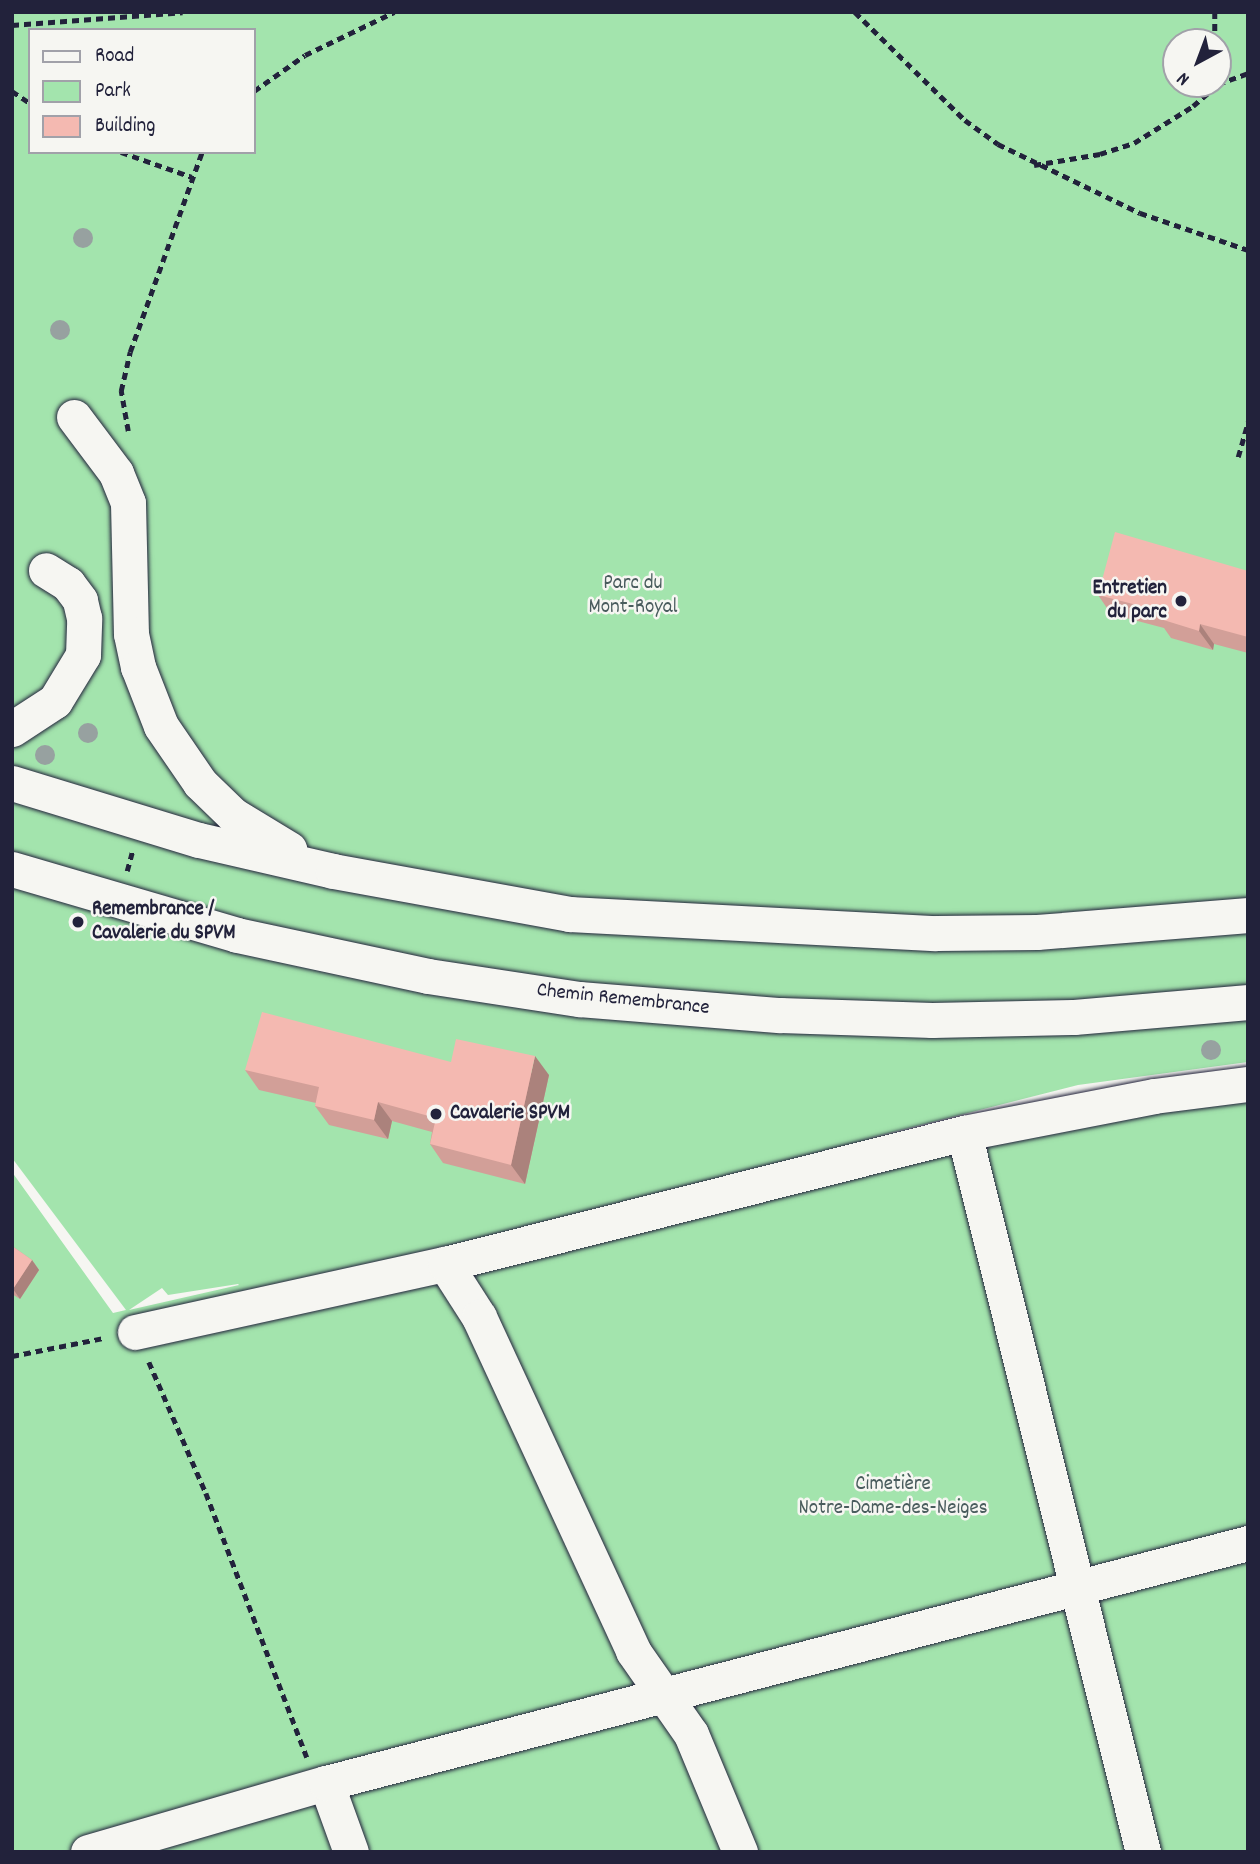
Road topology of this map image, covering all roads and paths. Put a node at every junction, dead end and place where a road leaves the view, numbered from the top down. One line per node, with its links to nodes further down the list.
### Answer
1 (183, 12): 4 (path)
2 (394, 12): 5 (path)
3 (855, 12): 11 (path)
4 (12, 25)
5 (256, 90)
6 (12, 91): 8 (path)
7 (1202, 98): 11 (path)
8 (28, 102)
9 (127, 154): 12 (path)
10 (201, 154): 12 (path)
11 (1033, 165): 13 (path)
12 (192, 177): 16 (path)
13 (1248, 250)
14 (74, 417): 23 (street)
15 (1248, 421): 17 (path)
16 (130, 437)
17 (1238, 457)
18 (46, 570): 19 (street)
19 (12, 729)
20 (12, 783): 21 (street)
21 (139, 824): 23 (street); 24 (path)
22 (12, 869): 24 (street, Chemin Remembrance)
23 (333, 871): 25 (street)
24 (119, 902): 26 (street, Chemin Remembrance)
25 (1248, 915)
26 (1248, 1002)
27 (1248, 1084): 28 (street)
28 (964, 1133): 29 (street); 33 (street)
29 (445, 1264): 30 (street); 34 (street)
30 (135, 1332): 31 (path); 35 (path)
31 (12, 1356)
32 (1248, 1543): 33 (street)
33 (1075, 1588): 34 (street); 39 (street)
34 (665, 1696): 35 (street); 38 (street)
35 (326, 1783): 36 (street); 37 (street)
36 (88, 1852)
37 (351, 1852)
38 (740, 1852)
39 (1143, 1852)

